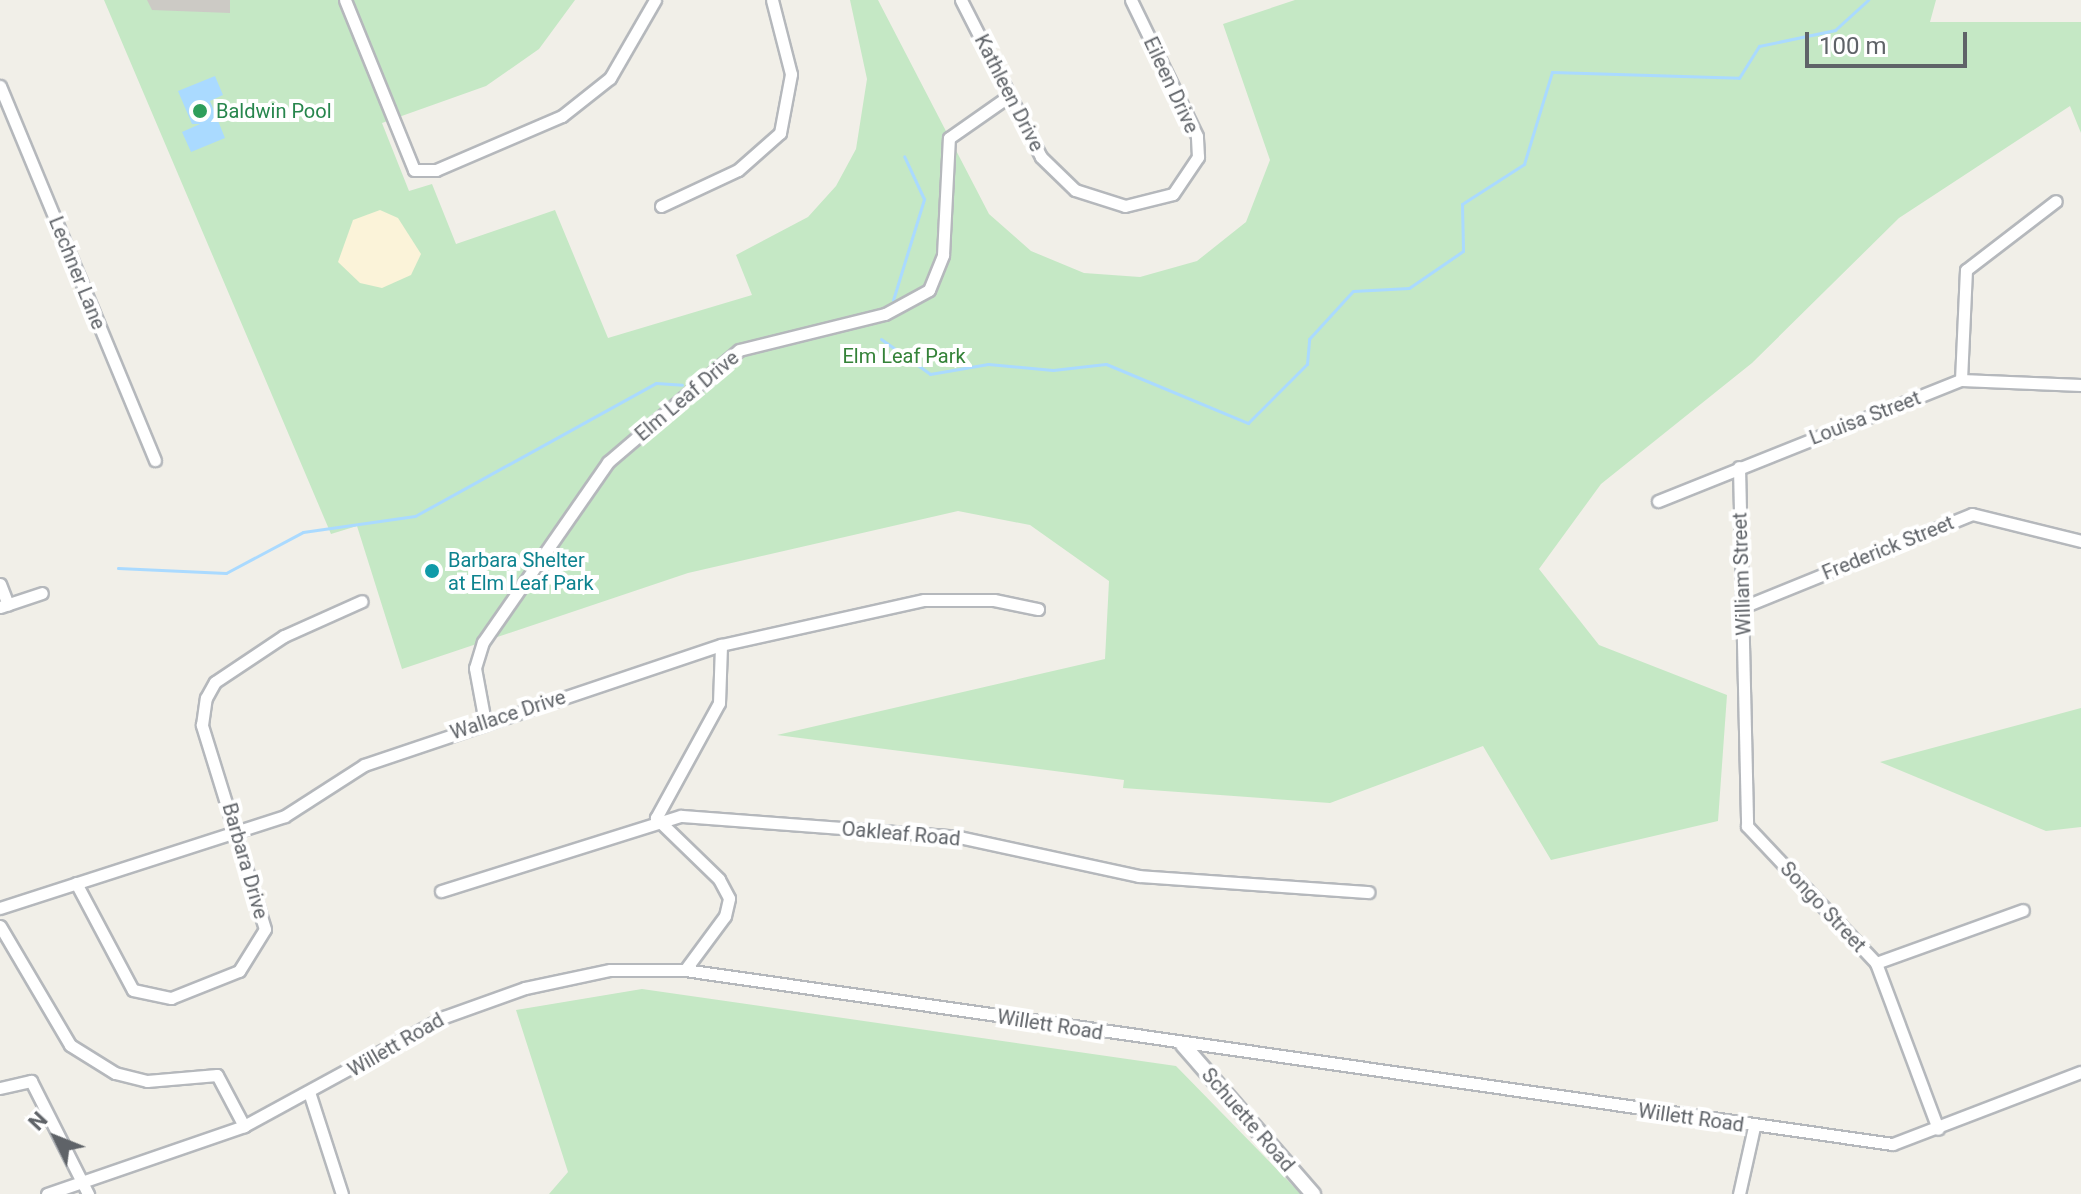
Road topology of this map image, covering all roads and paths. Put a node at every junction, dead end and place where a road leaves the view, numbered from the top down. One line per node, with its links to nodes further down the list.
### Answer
1 (345, 0): 2 (street)
2 (655, 0)
3 (772, 0): 10 (street)
4 (961, 0): 7 (street, Kathleen Drive)
5 (1131, 0): 8 (street, Eileen Drive)
6 (0, 86): 13 (street, Lechner Lane)
7 (1009, 96): 8 (street, Kathleen Drive); 25 (street, Elm Leaf Drive)
8 (1191, 173)
9 (2056, 201): 11 (street)
10 (661, 206)
11 (1961, 380): 12 (street, Louisa Street); 14 (street, Louisa Street)
12 (2081, 385)
13 (155, 460)
14 (1739, 467): 15 (street, Louisa Street); 21 (street, William Street)
15 (1658, 501)
16 (2081, 541): 21 (street, Frederick Street)
17 (0, 584): 20 (street)
18 (42, 593): 20 (street)
19 (362, 601): 27 (street, Barbara Drive)
20 (4, 606)
21 (1743, 607): 24 (street, William Street)
22 (1038, 609): 23 (street, Wallace Drive)
23 (721, 645): 25 (street, Wallace Drive); 26 (street)
24 (1746, 681): 34 (street, Songo Street)
25 (485, 722): 27 (street, Wallace Drive)
26 (656, 818): 29 (street, Oakleaf Road); 30 (street, Oakleaf Road); 35 (street)
27 (238, 831): 28 (street, Wallace Drive); 28 (street, Barbara Drive)
28 (76, 883): 31 (street, Wallace Drive)
29 (441, 891)
30 (1368, 892)
31 (0, 908)
32 (2023, 910): 34 (street)
33 (0, 926): 40 (street)
34 (1876, 963): 42 (street, Songo Street)
35 (685, 970): 36 (street, Willett Road); 39 (street, Willett Road)
36 (1183, 1045): 41 (street, Willett Road); 46 (street, Schuette Road)
37 (2081, 1072): 42 (street, Willett Road)
38 (0, 1088): 43 (street)
39 (310, 1095): 40 (street, Willett Road); 45 (street)
40 (244, 1126): 43 (street, Willett Road)
41 (1754, 1127): 42 (street, Willett Road); 47 (street)
42 (1938, 1129)
43 (86, 1189): 44 (street, Willett Road)
44 (47, 1194)
45 (342, 1194)
46 (1313, 1194)
47 (1739, 1194)

